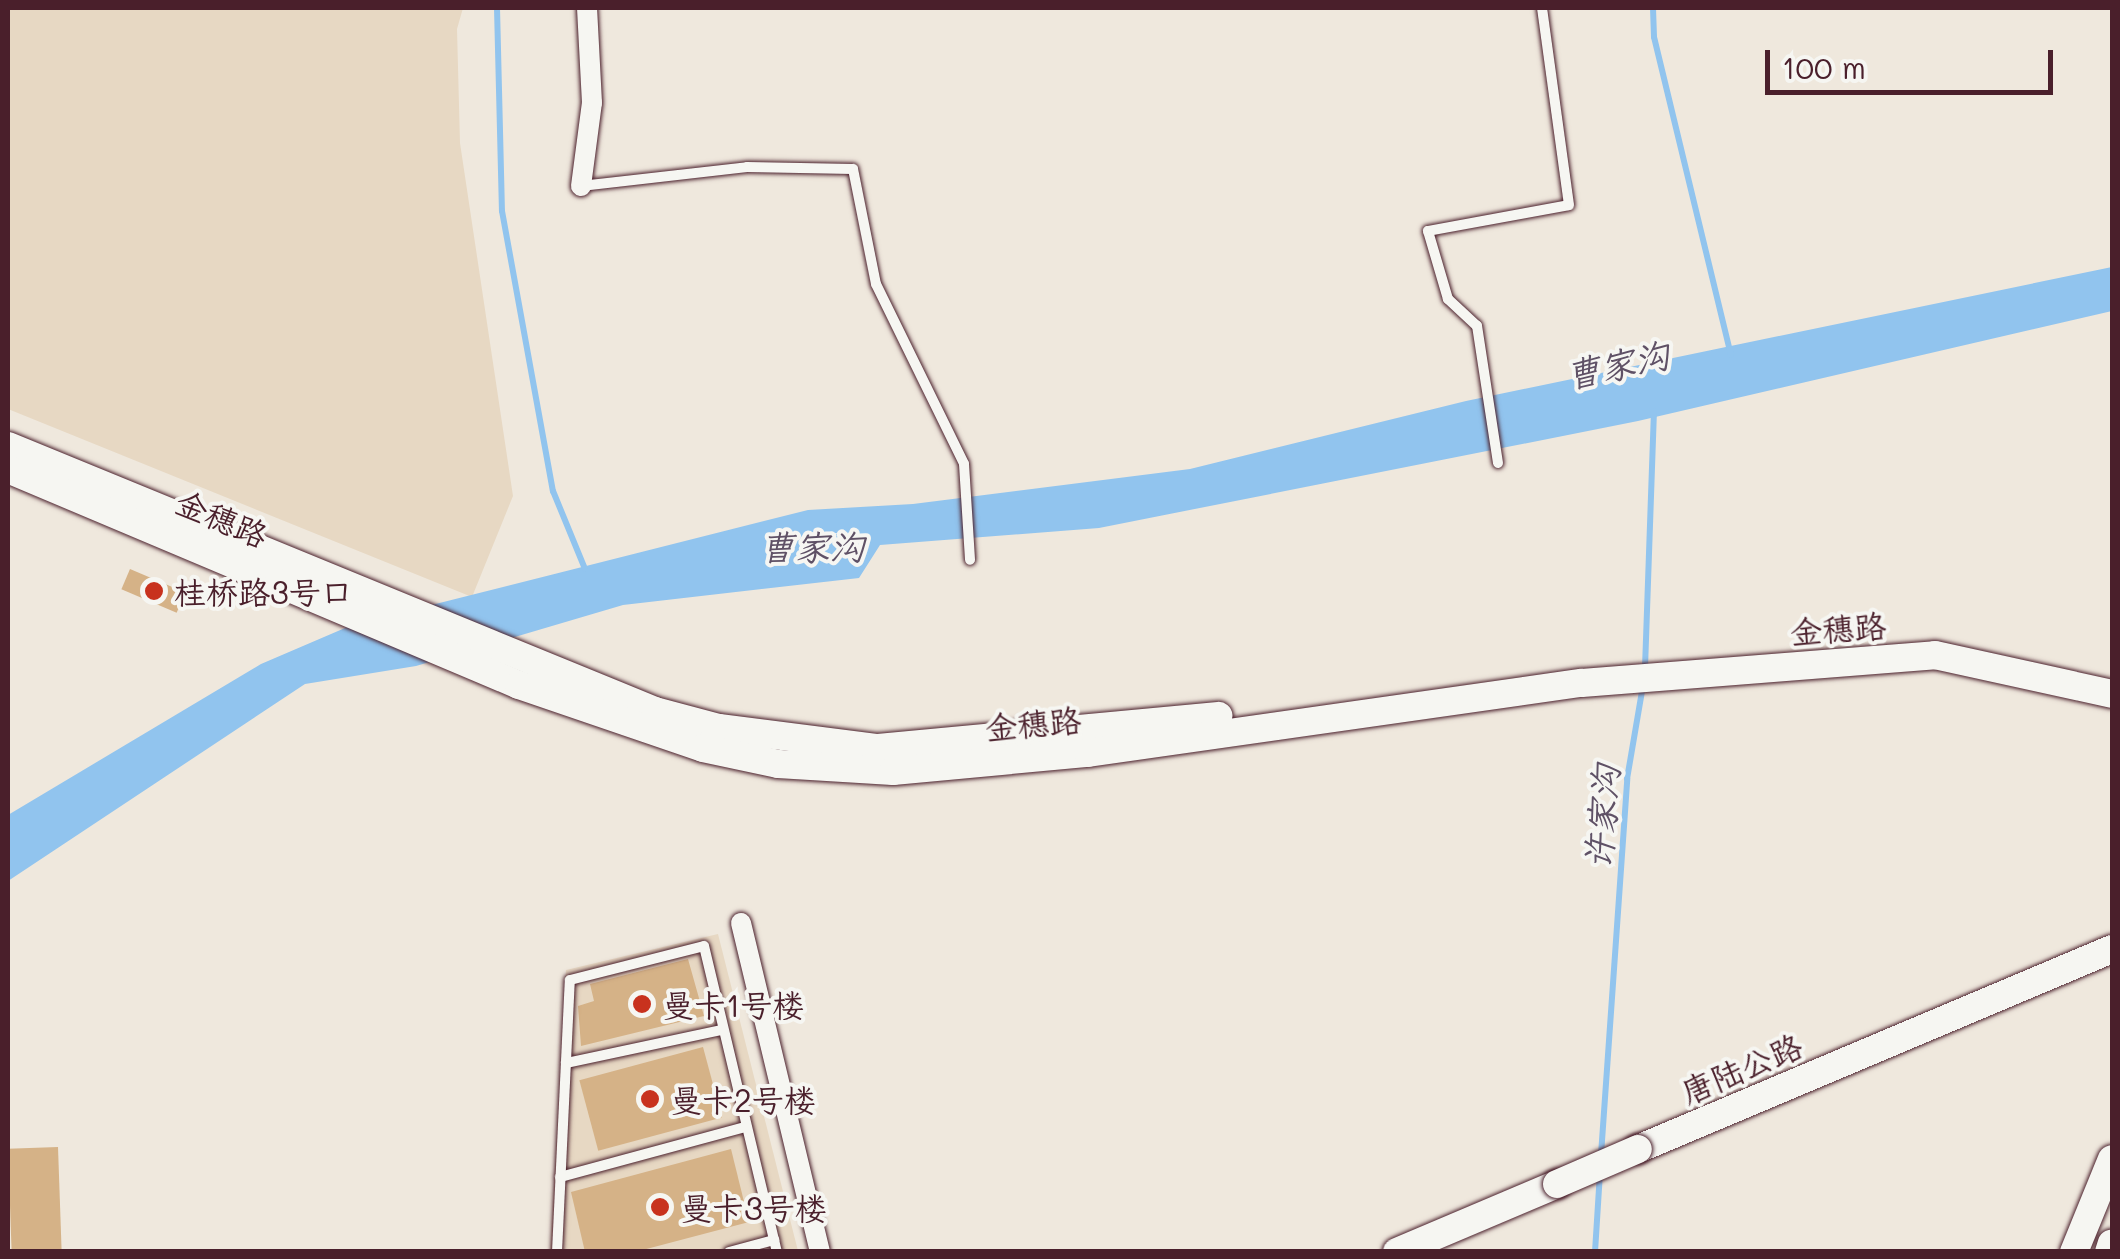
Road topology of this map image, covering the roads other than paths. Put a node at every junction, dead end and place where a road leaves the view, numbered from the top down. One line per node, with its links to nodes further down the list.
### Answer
1 (586, 8): 3 (street)
2 (1542, 8): 5 (lane)
3 (581, 186): 7 (lane)
4 (8, 446): 8 (street, 金穗路)
5 (1498, 463)
6 (8, 469): 8 (street, 金穗路)
7 (970, 560)
8 (292, 574): 10 (street, 金穗路); 10 (street, 金穗路)
9 (1669, 672): 10 (street, 金穗路); 11 (street, 金穗路); 12 (street, 金穗路)
10 (1582, 678)
11 (2112, 680)
12 (2112, 694)
13 (741, 923): 24 (street)
14 (2112, 950): 25 (street, 唐陆公路, bridge)
15 (721, 1030): 16 (lane); 16 (lane); 17 (lane)
16 (566, 1063): 19 (lane)
17 (746, 1126): 19 (lane); 21 (lane)
18 (2112, 1158): 26 (street)
19 (560, 1177): 22 (lane)
20 (2112, 1244): 27 (street)
21 (776, 1246): 23 (lane)
22 (557, 1252)
23 (729, 1252)
24 (820, 1252)
25 (1398, 1252)
26 (2074, 1252)
27 (2109, 1252)

